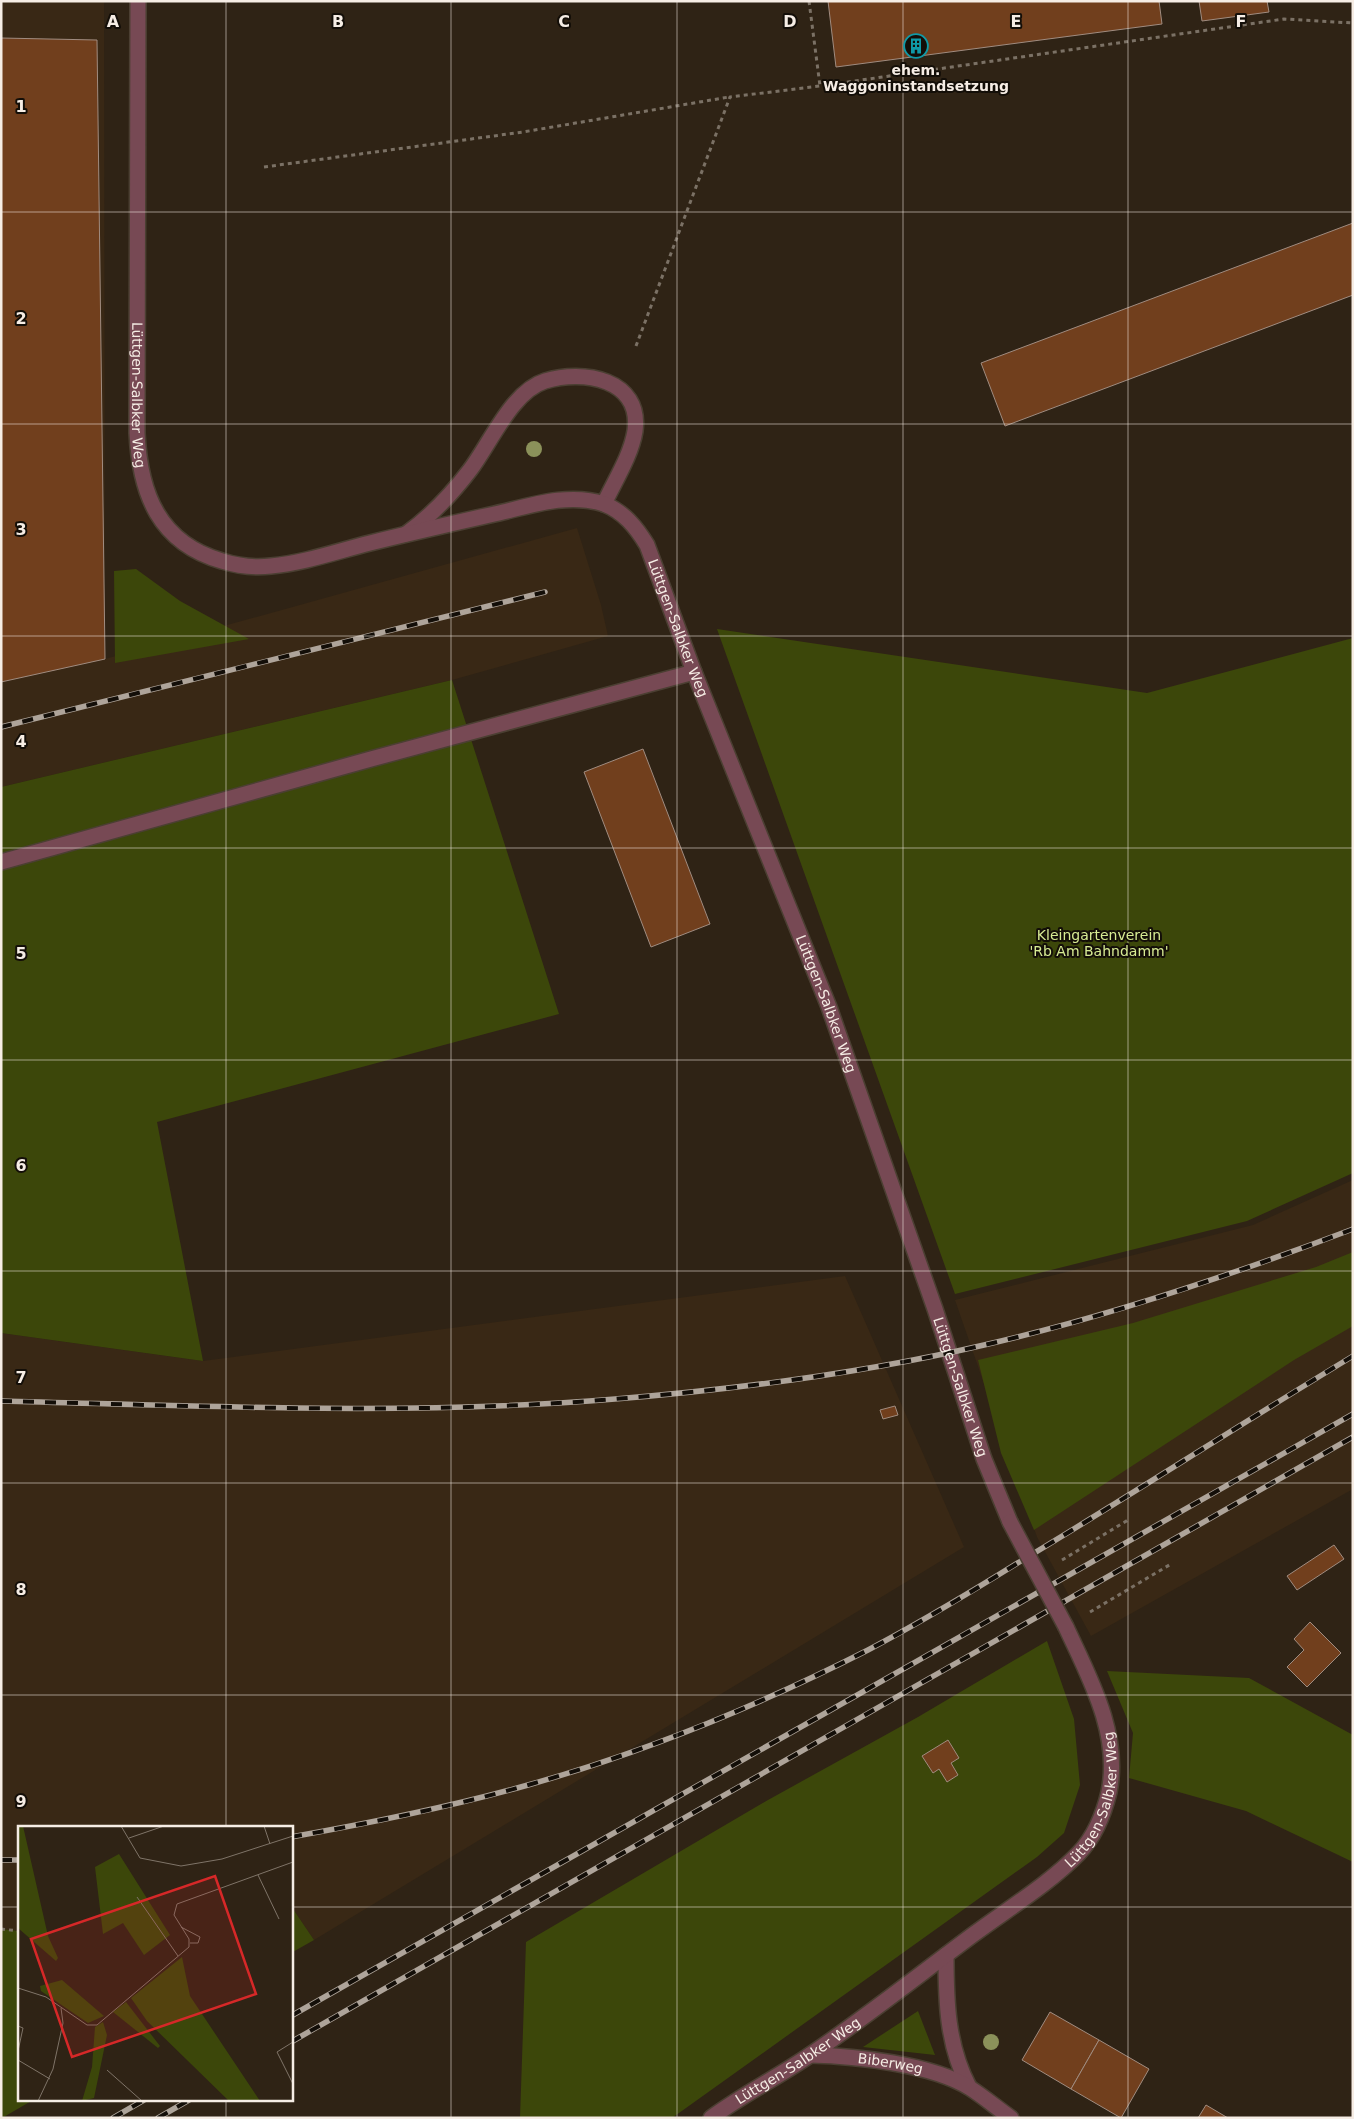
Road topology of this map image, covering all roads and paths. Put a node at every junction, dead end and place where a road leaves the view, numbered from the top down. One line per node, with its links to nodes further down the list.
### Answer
1 (138, 1): 9 (street, Lüttgen-Salbker Weg)
2 (809, 1): 4 (path)
3 (1353, 23): 4 (path)
4 (820, 86): 5 (path)
5 (730, 96): 6 (path); 7 (path)
6 (264, 167)
7 (636, 346)
8 (604, 504): 9 (street, Lüttgen-Salbker Weg); 9 (street, Lüttgen-Salbker Weg); 10 (street, Lüttgen-Salbker Weg)
9 (406, 534)
10 (694, 672): 11 (street); 14 (street, Lüttgen-Salbker Weg, bridge)
11 (1, 862)
12 (1128, 1520): 14 (path)
13 (1171, 1564): 15 (path)
14 (1038, 1575): 15 (street, Lüttgen-Salbker Weg, bridge)
15 (1066, 1627): 18 (street, Lüttgen-Salbker Weg)
16 (1, 1929): 17 (path)
17 (18, 1930)
18 (946, 1955): 19 (street, Lüttgen-Salbker Weg); 20 (street, Biberweg)
19 (810, 2055): 20 (street, Biberweg); 21 (street, Lüttgen-Salbker Weg)
20 (969, 2087): 22 (street, Biberweg)
21 (711, 2118)
22 (1011, 2118)

